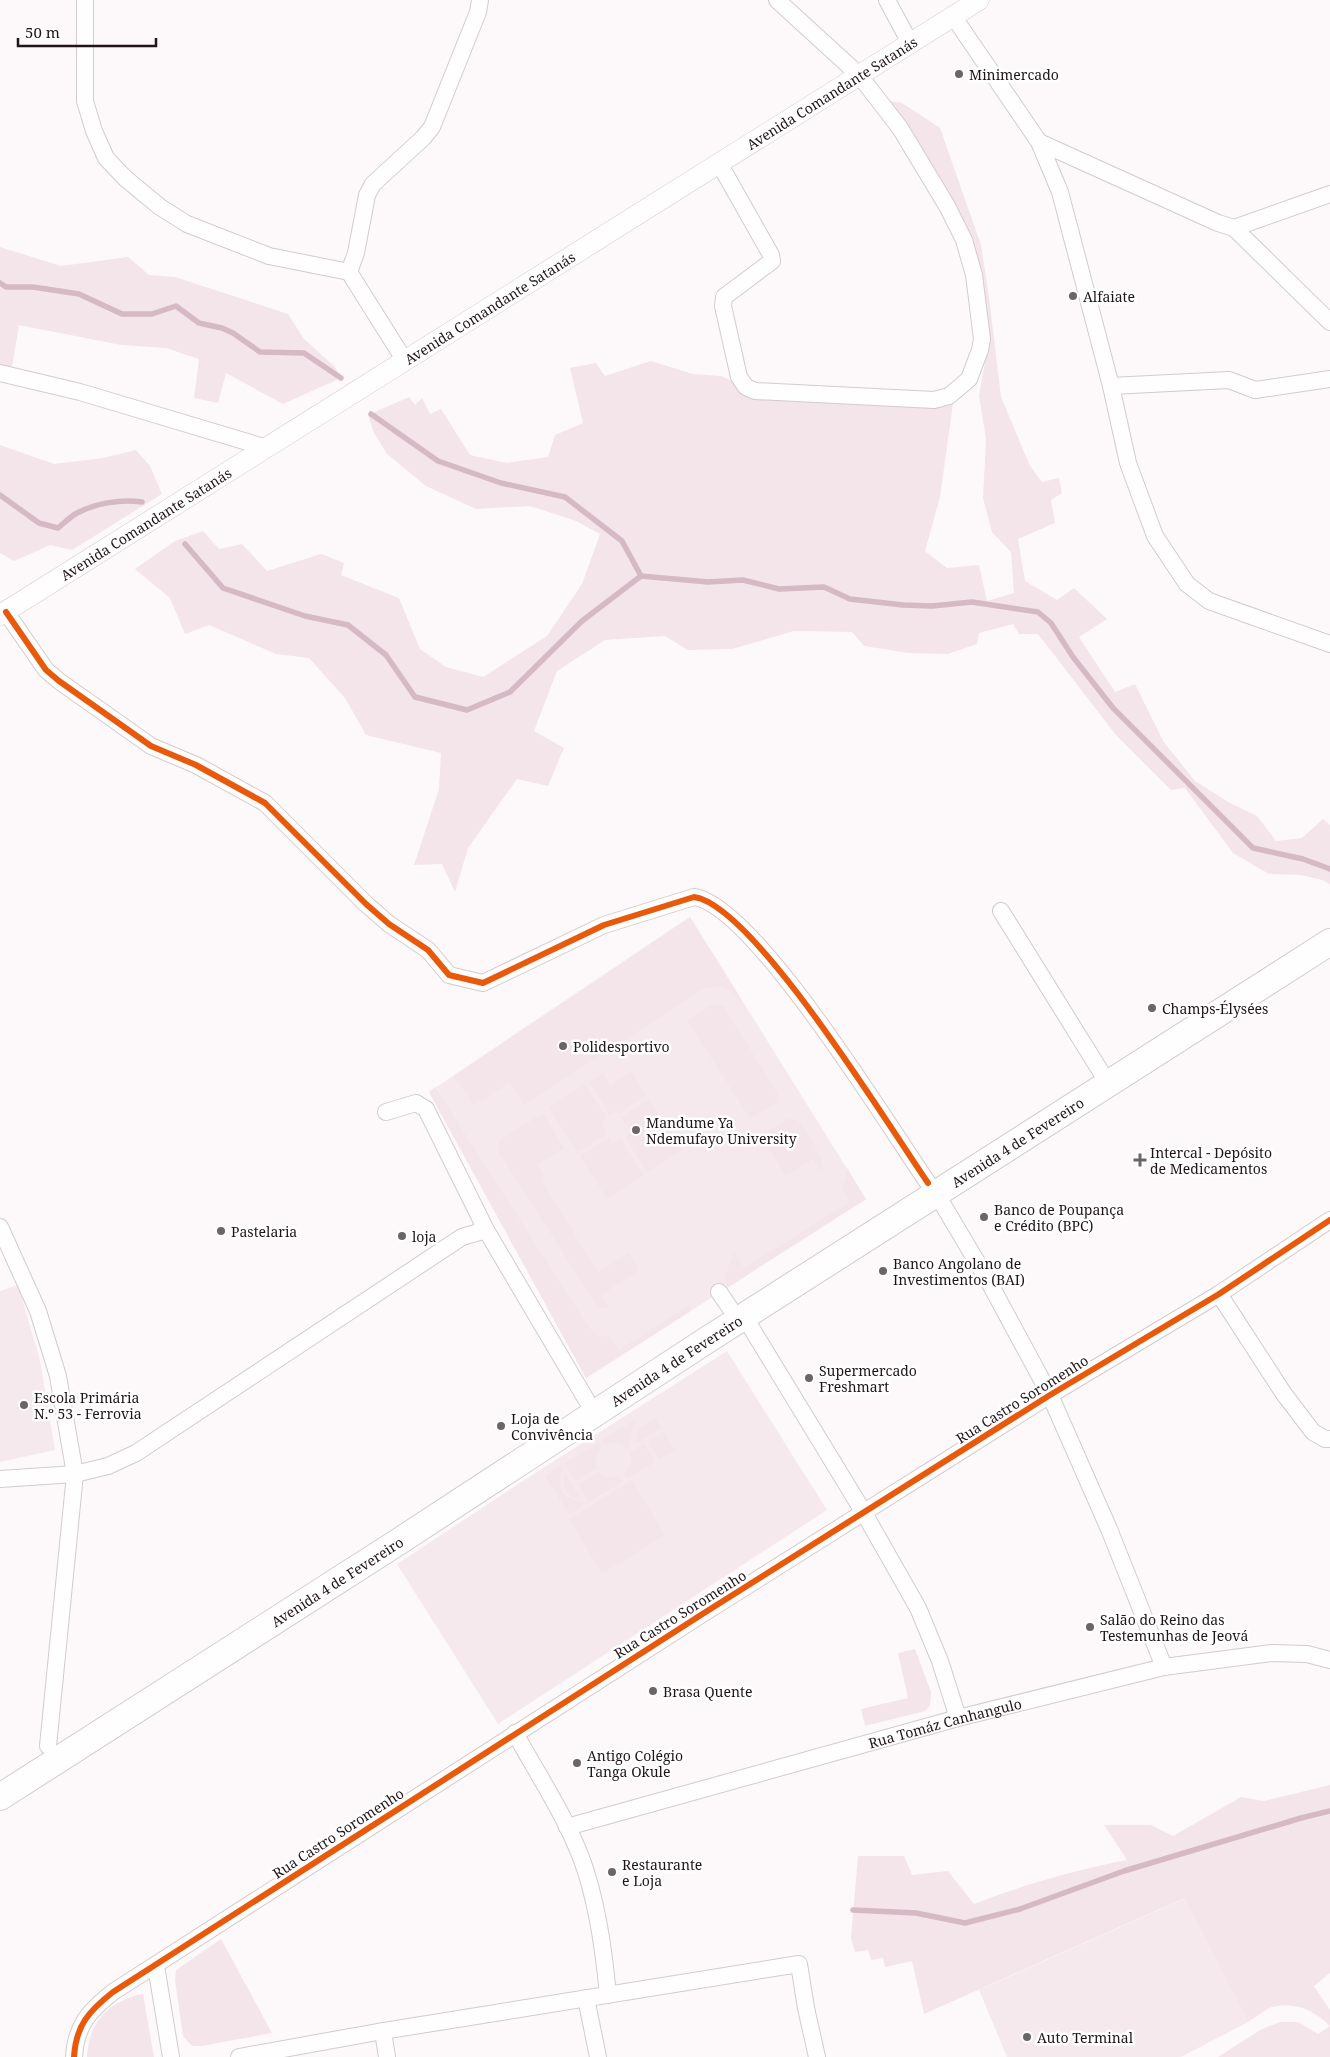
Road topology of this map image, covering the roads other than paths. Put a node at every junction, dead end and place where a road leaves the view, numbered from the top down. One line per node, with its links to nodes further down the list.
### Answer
1 (85, 0): 13 (street)
2 (480, 0): 13 (street)
3 (776, 0): 8 (street)
4 (887, 0): 7 (street)
5 (978, 0): 6 (street, Avenida Comandante Satanás)
6 (953, 16): 7 (street, Avenida Comandante Satanás); 9 (street)
7 (910, 43): 8 (street, Avenida Comandante Satanás)
8 (859, 75): 10 (street, Avenida Comandante Satanás); 10 (street)
9 (1040, 142): 12 (street); 18 (street)
10 (719, 163): 15 (street, Avenida Comandante Satanás)
11 (1330, 194): 12 (street)
12 (1234, 228): 14 (street)
13 (349, 272): 15 (street)
14 (1330, 322)
15 (405, 361): 19 (street, Avenida Comandante Satanás)
16 (0, 373): 19 (street)
17 (1330, 379): 18 (street)
18 (1111, 386): 21 (street)
19 (267, 448): 20 (street, Avenida Comandante Satanás)
20 (3, 614): 27 (street)
21 (1330, 644)
22 (1001, 911): 25 (street)
23 (1330, 926): 25 (main road, Avenida 4 de Fevereiro)
24 (1330, 942): 27 (main road, Avenida 4 de Fevereiro)
25 (1101, 1072): 27 (main road, Avenida 4 de Fevereiro)
26 (386, 1112): 29 (street)
27 (932, 1188): 32 (main road, Avenida 4 de Fevereiro); 33 (street)
28 (1330, 1220): 31 (street, Rua Castro Soromenho)
29 (486, 1230): 34 (street); 36 (street)
30 (2, 1236): 36 (street)
31 (1219, 1294): 33 (street, Rua Castro Soromenho); 35 (street)
32 (731, 1305): 34 (main road, Avenida 4 de Fevereiro); 38 (street); 45 (main road, Avenida 4 de Fevereiro)
33 (1050, 1395): 38 (street, Rua Castro Soromenho); 40 (street)
34 (587, 1400): 43 (main road, Avenida 4 de Fevereiro)
35 (1330, 1438)
36 (75, 1474): 37 (street); 43 (street)
37 (0, 1479)
38 (864, 1513): 41 (street); 42 (street, Rua Castro Soromenho)
39 (1330, 1660): 40 (street, Rua Tomáz Canhangulo)
40 (1164, 1667): 41 (street, Rua Tomáz Canhangulo)
41 (958, 1718): 46 (street, Rua Tomáz Canhangulo)
42 (515, 1733): 46 (street); 47 (street, Rua Castro Soromenho)
43 (48, 1746): 44 (main road, Avenida 4 de Fevereiro)
44 (0, 1777)
45 (0, 1797)
46 (566, 1827): 48 (street)
47 (156, 1966): 51 (street, Rua Castro Soromenho); 52 (street)
48 (608, 1995): 49 (street); 56 (street)
49 (586, 1998): 50 (street); 55 (street)
50 (383, 2031): 53 (street); 54 (street)
51 (74, 2057)
52 (171, 2057)
53 (239, 2057)
54 (387, 2057)
55 (598, 2057)
56 (817, 2057)

